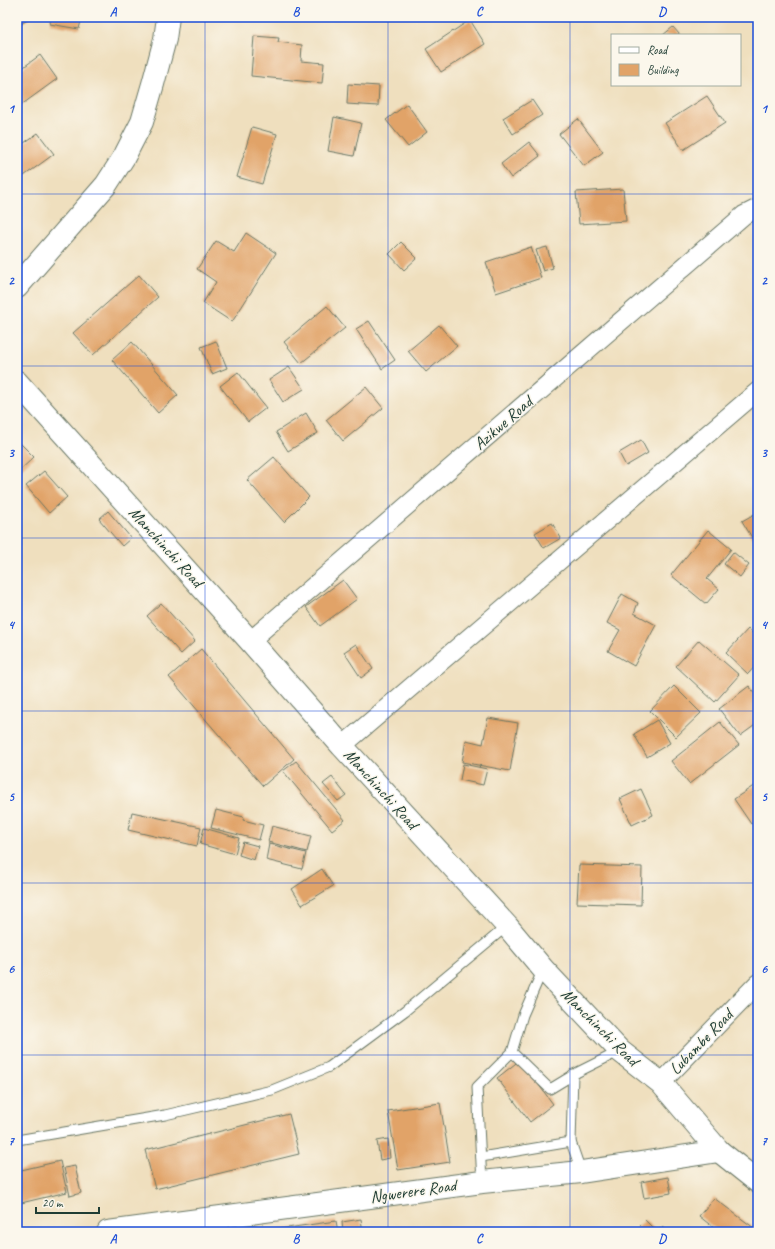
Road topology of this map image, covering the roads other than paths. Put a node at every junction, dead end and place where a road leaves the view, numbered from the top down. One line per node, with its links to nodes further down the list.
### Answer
1 (168, 17): 3 (main road)
2 (758, 208): 6 (street, Azikwe Road)
3 (17, 287)
4 (17, 382): 6 (main road, Manchinchi Road)
5 (758, 391): 7 (street)
6 (250, 641): 7 (main road, Manchinchi Road)
7 (342, 746): 8 (main road, Manchinchi Road)
8 (507, 926): 9 (main road, Manchinchi Road); 15 (lane)
9 (543, 969): 11 (main road, Manchinchi Road); 12 (lane)
10 (758, 983): 14 (street, Lubambe Road)
11 (620, 1051): 13 (lane); 14 (main road, Manchinchi Road)
12 (512, 1052): 13 (lane); 18 (lane)
13 (574, 1074): 16 (lane)
14 (661, 1084): 17 (main road, Manchinchi Road)
15 (17, 1140)
16 (571, 1142): 18 (lane); 19 (lane)
17 (719, 1151): 19 (main road, Ngwerere Road); 21 (main road, Manchinchi Road)
18 (481, 1157): 20 (lane)
19 (581, 1172): 20 (main road, Ngwerere Road)
20 (482, 1182): 22 (main road, Ngwerere Road)
21 (758, 1182)
22 (217, 1225): 23 (main road, Ngwerere Road)
23 (108, 1232)

